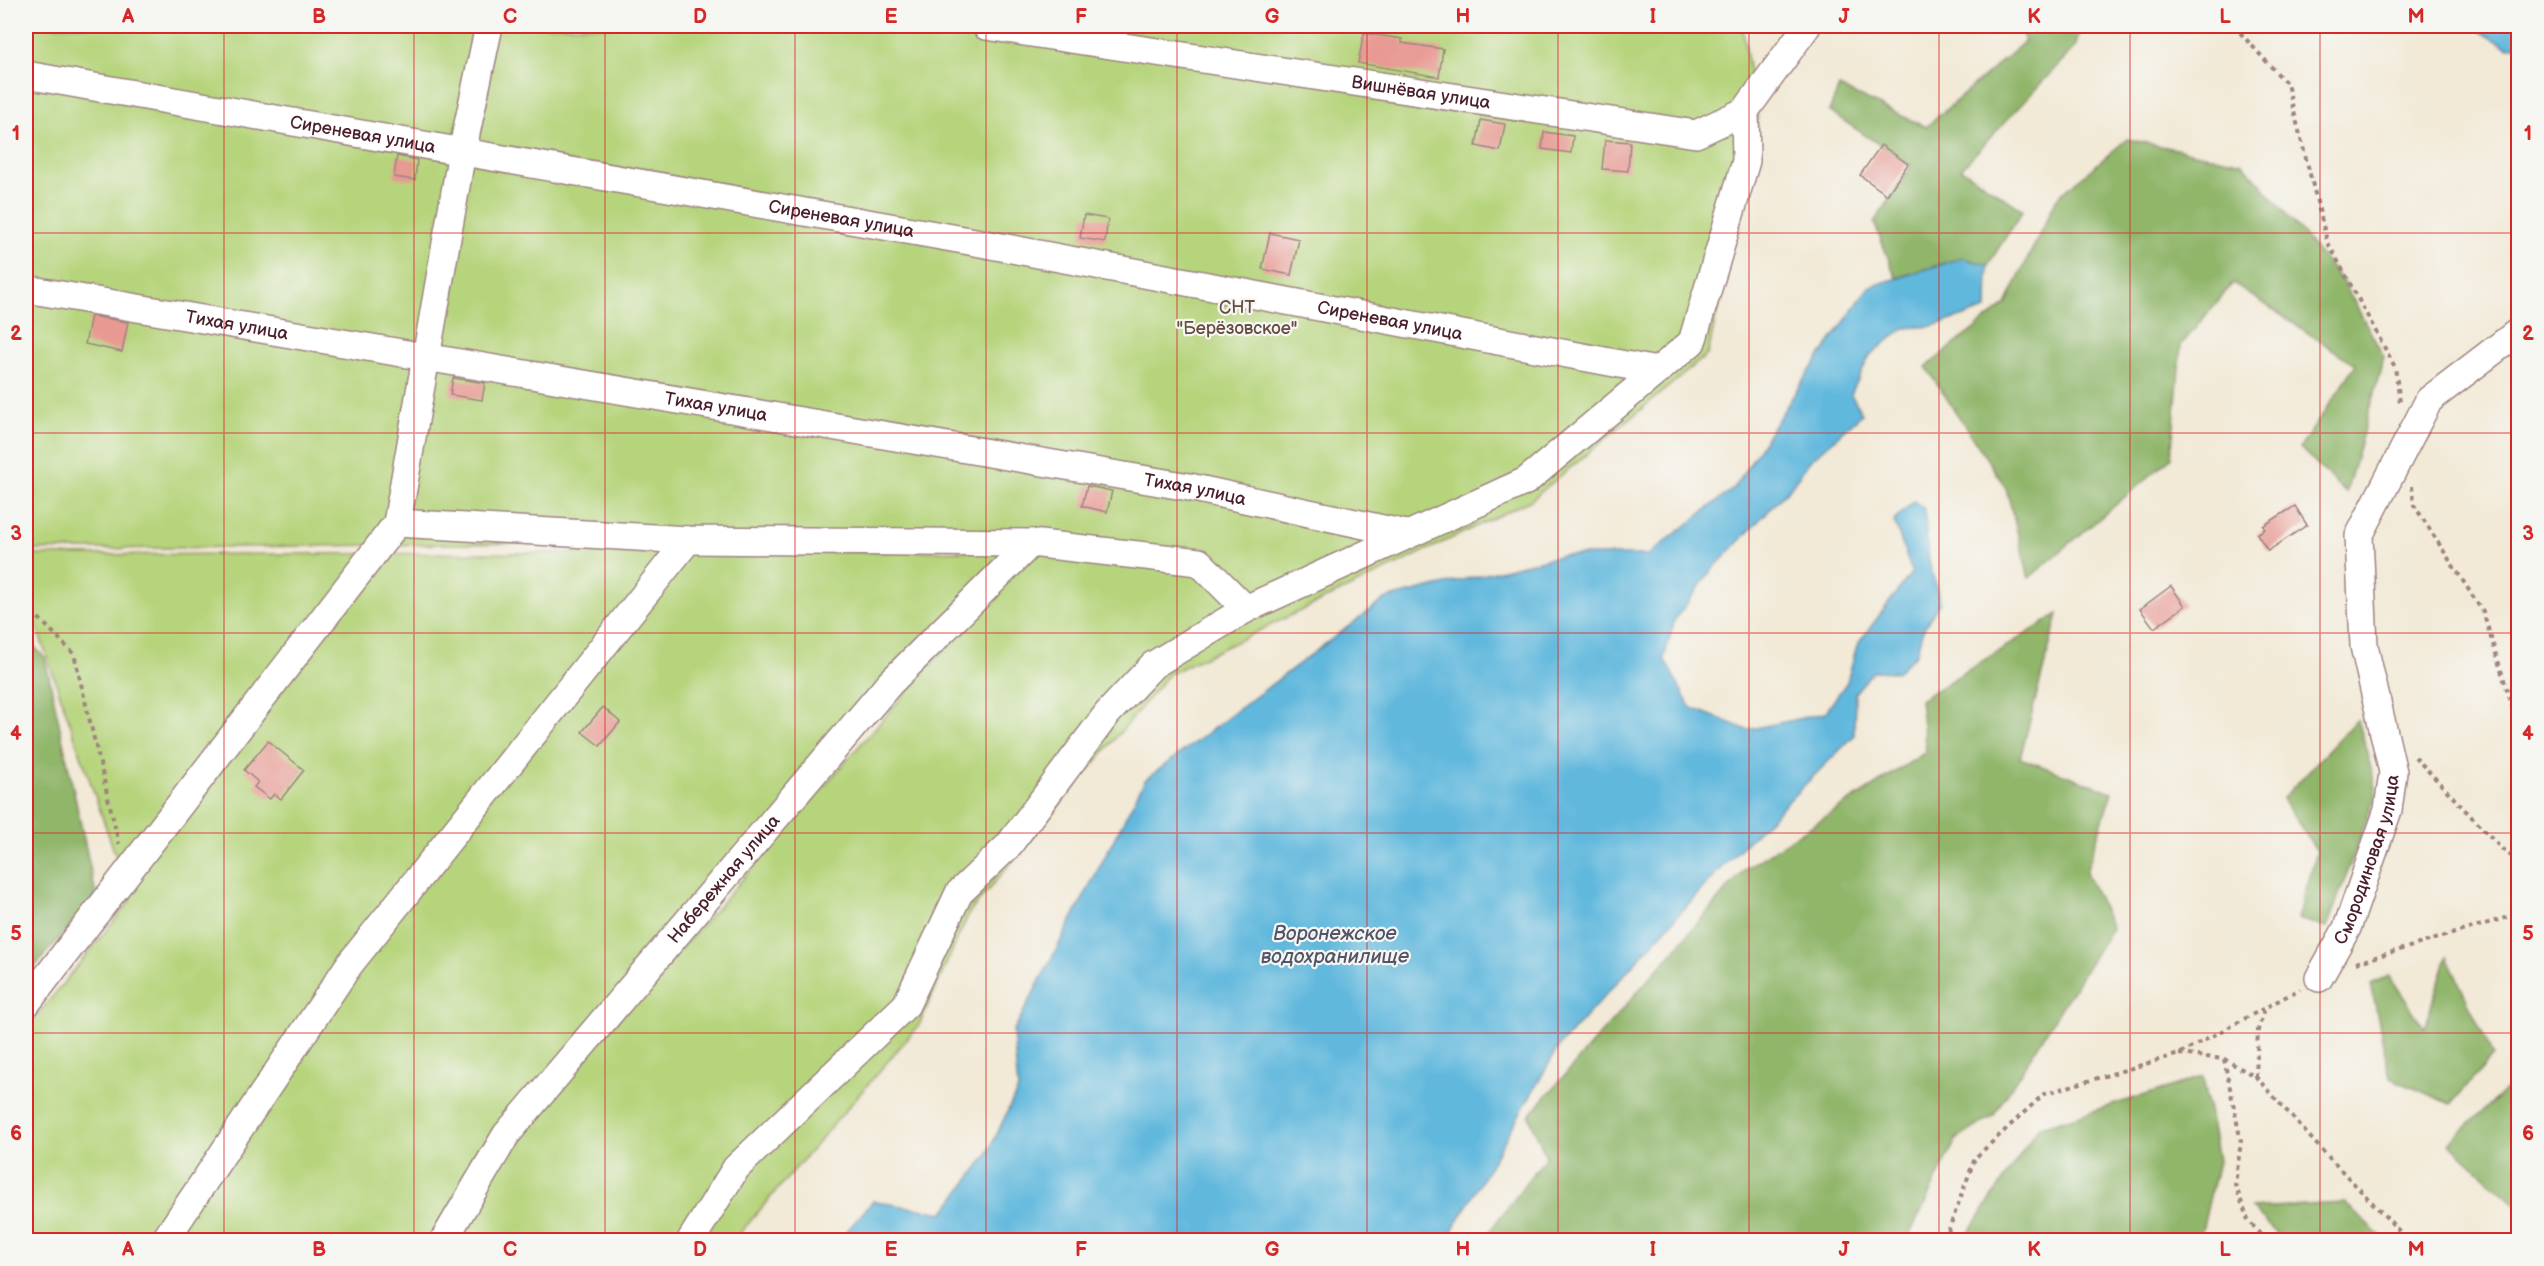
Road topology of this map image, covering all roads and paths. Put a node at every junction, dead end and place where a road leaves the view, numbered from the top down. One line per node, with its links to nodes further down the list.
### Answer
1 (489, 26): 7 (street)
2 (986, 26): 6 (street, Вишнёвая улица)
3 (1807, 26): 6 (street, Вишнёвая улица)
4 (2234, 26): 12 (path)
5 (26, 75): 7 (street, Сиреневая улица)
6 (1745, 111): 11 (street)
7 (462, 152): 10 (street); 11 (street, Сиреневая улица)
8 (26, 289): 10 (street, Тихая улица)
9 (2518, 332): 12 (street, Смородиновая улица)
10 (426, 357): 14 (street); 15 (street, Тихая улица)
11 (1657, 371): 15 (street)
12 (2407, 441): 20 (street, Смородиновая улица)
13 (2412, 483): 21 (path)
14 (397, 523): 16 (street); 23 (street)
15 (1406, 534): 19 (street)
16 (688, 540): 17 (street); 31 (street)
17 (1031, 543): 19 (street); 32 (street, Набережная улица)
18 (26, 605): 23 (path)
19 (1246, 609): 33 (street)
20 (2383, 724): 22 (path); 25 (street, Смородиновая улица)
21 (2518, 726)
22 (2518, 861)
23 (126, 874): 26 (street)
24 (2518, 914): 25 (path)
25 (2319, 978): 27 (path)
26 (26, 1004)
27 (2265, 1008): 28 (path); 30 (path)
28 (2179, 1054): 29 (path); 34 (path)
29 (2224, 1059): 30 (path); 35 (path)
30 (2256, 1077): 36 (path)
31 (165, 1240)
32 (444, 1240)
33 (691, 1240)
34 (1945, 1240)
35 (2265, 1240)
36 (2408, 1240)

